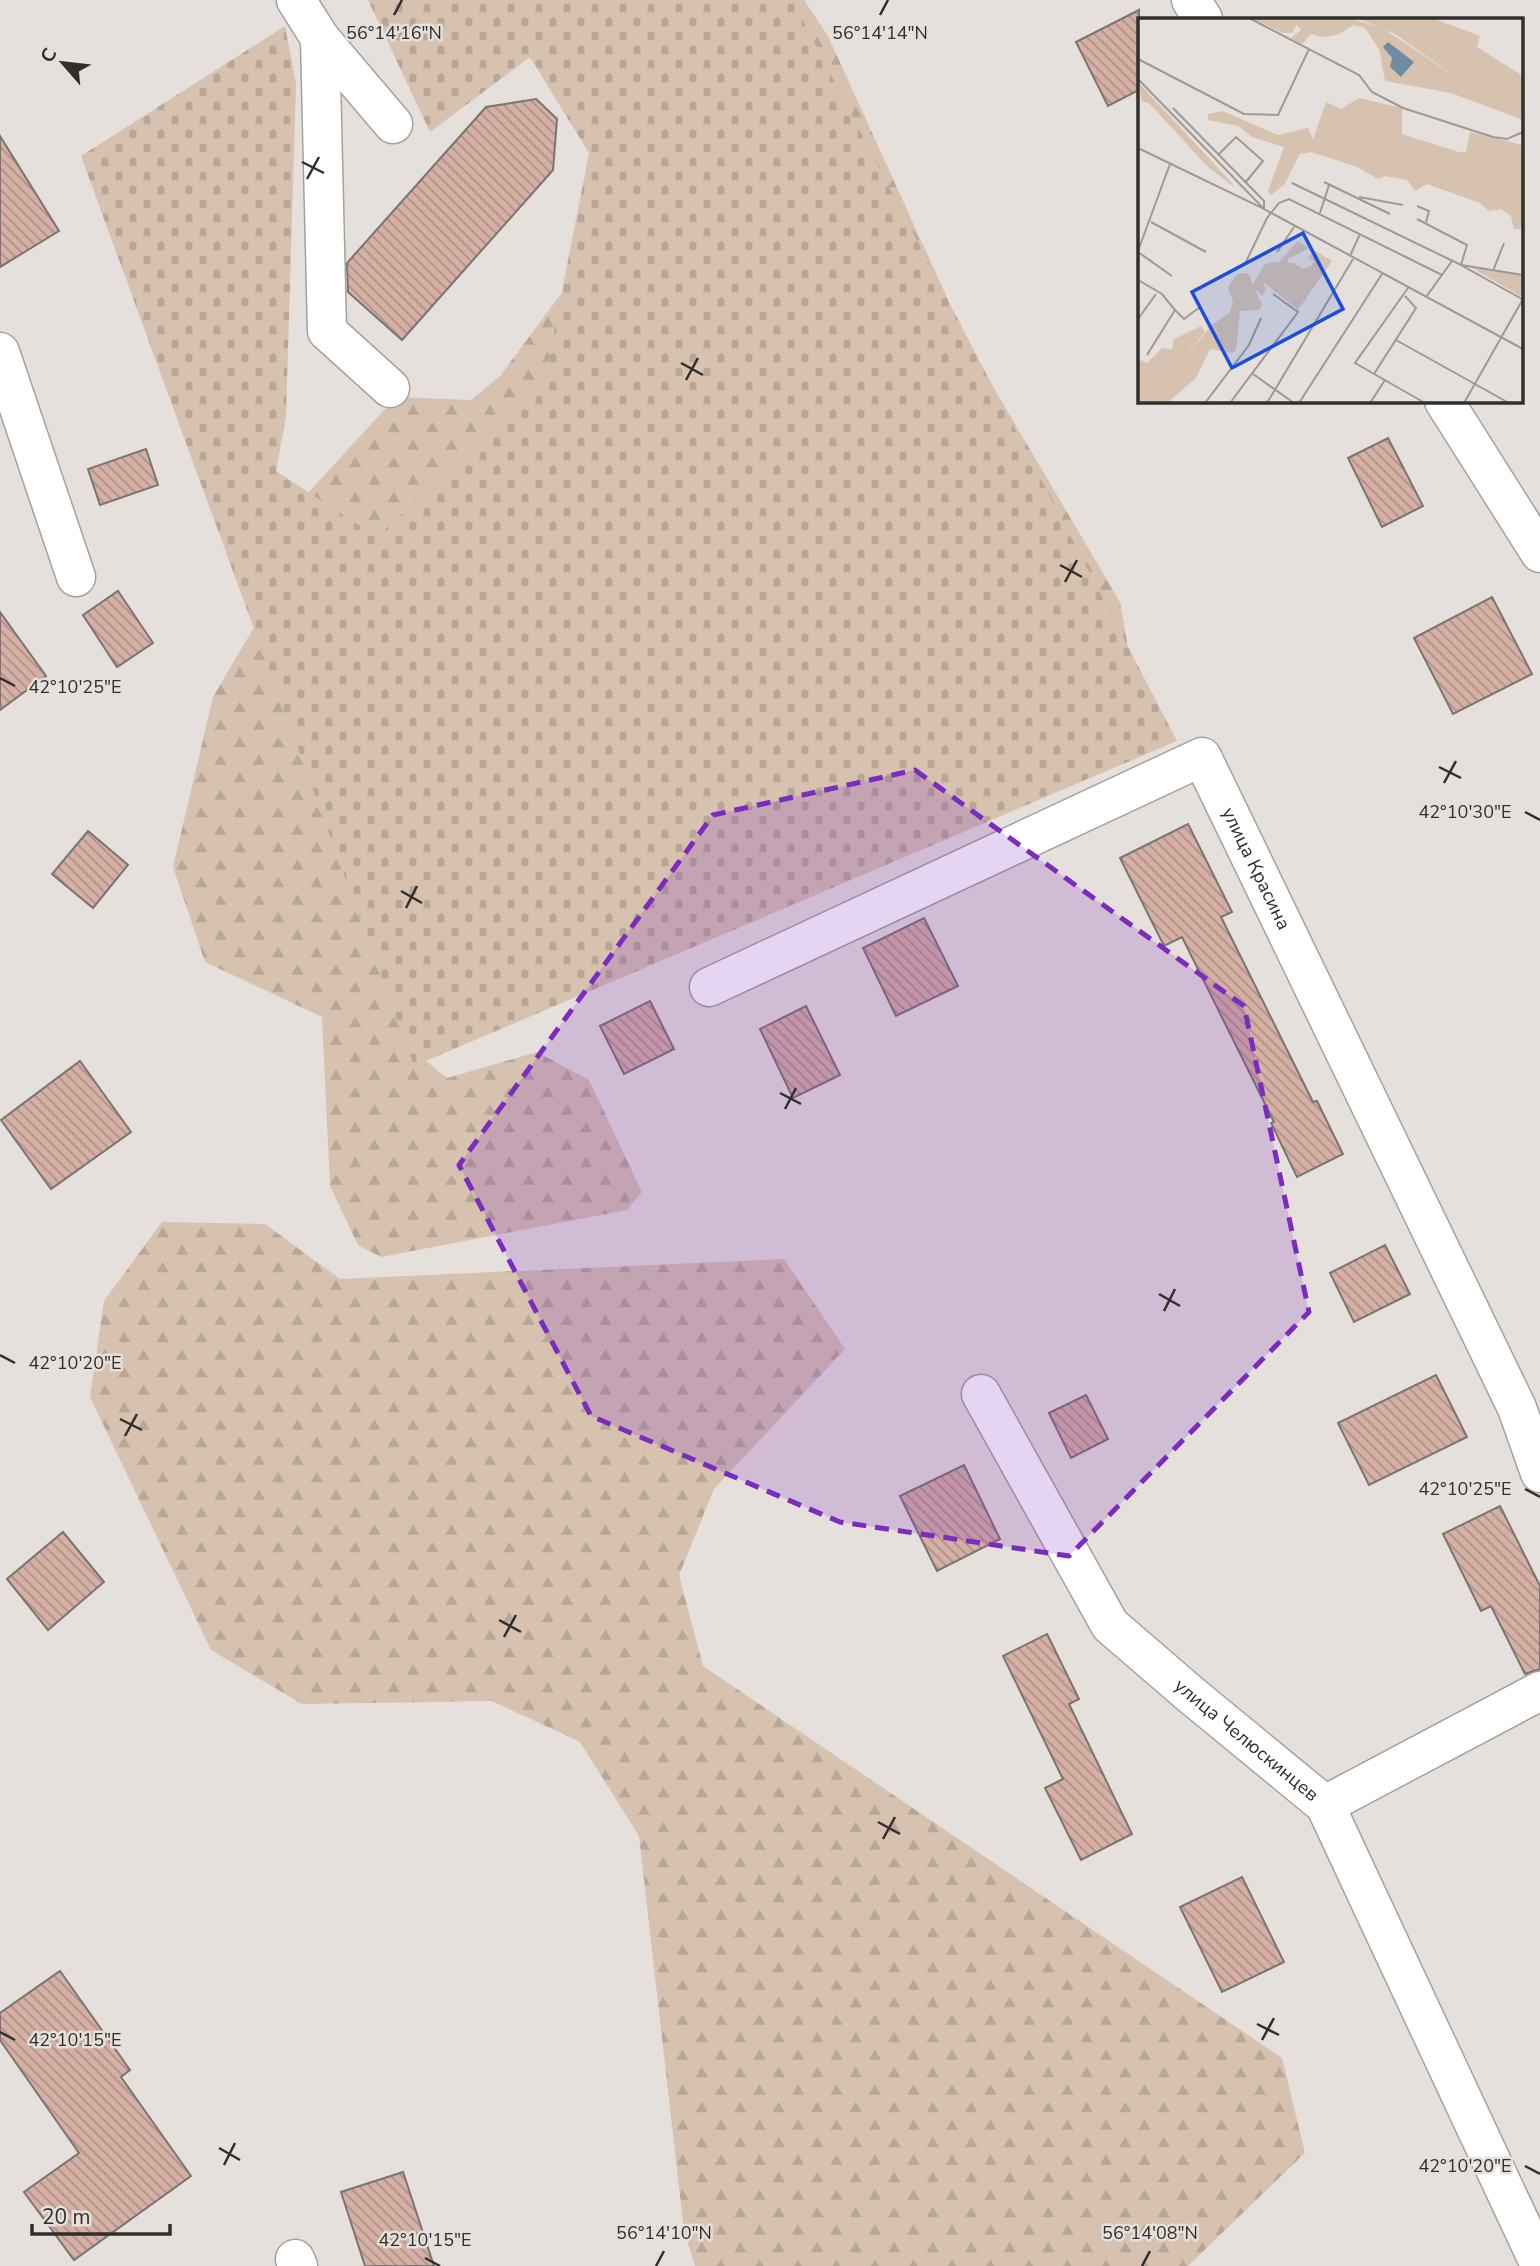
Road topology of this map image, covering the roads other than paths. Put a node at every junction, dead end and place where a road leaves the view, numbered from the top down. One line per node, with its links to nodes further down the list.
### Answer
1 (296, 0): 4 (street)
2 (1191, 0): 3 (street)
3 (1202, 18)
4 (320, 38): 5 (street); 7 (street)
5 (393, 124)
6 (0, 352): 10 (street)
7 (390, 388)
8 (1445, 402): 9 (street)
9 (1540, 553)
10 (76, 577)
11 (709, 987): 13 (street, улица Красина)
12 (981, 1394): 15 (street, улица Челюскинцев)
13 (1540, 1473)
14 (1540, 1691): 15 (street)
15 (1325, 1805): 16 (street, улица Челюскинцев)
16 (1540, 2265)

